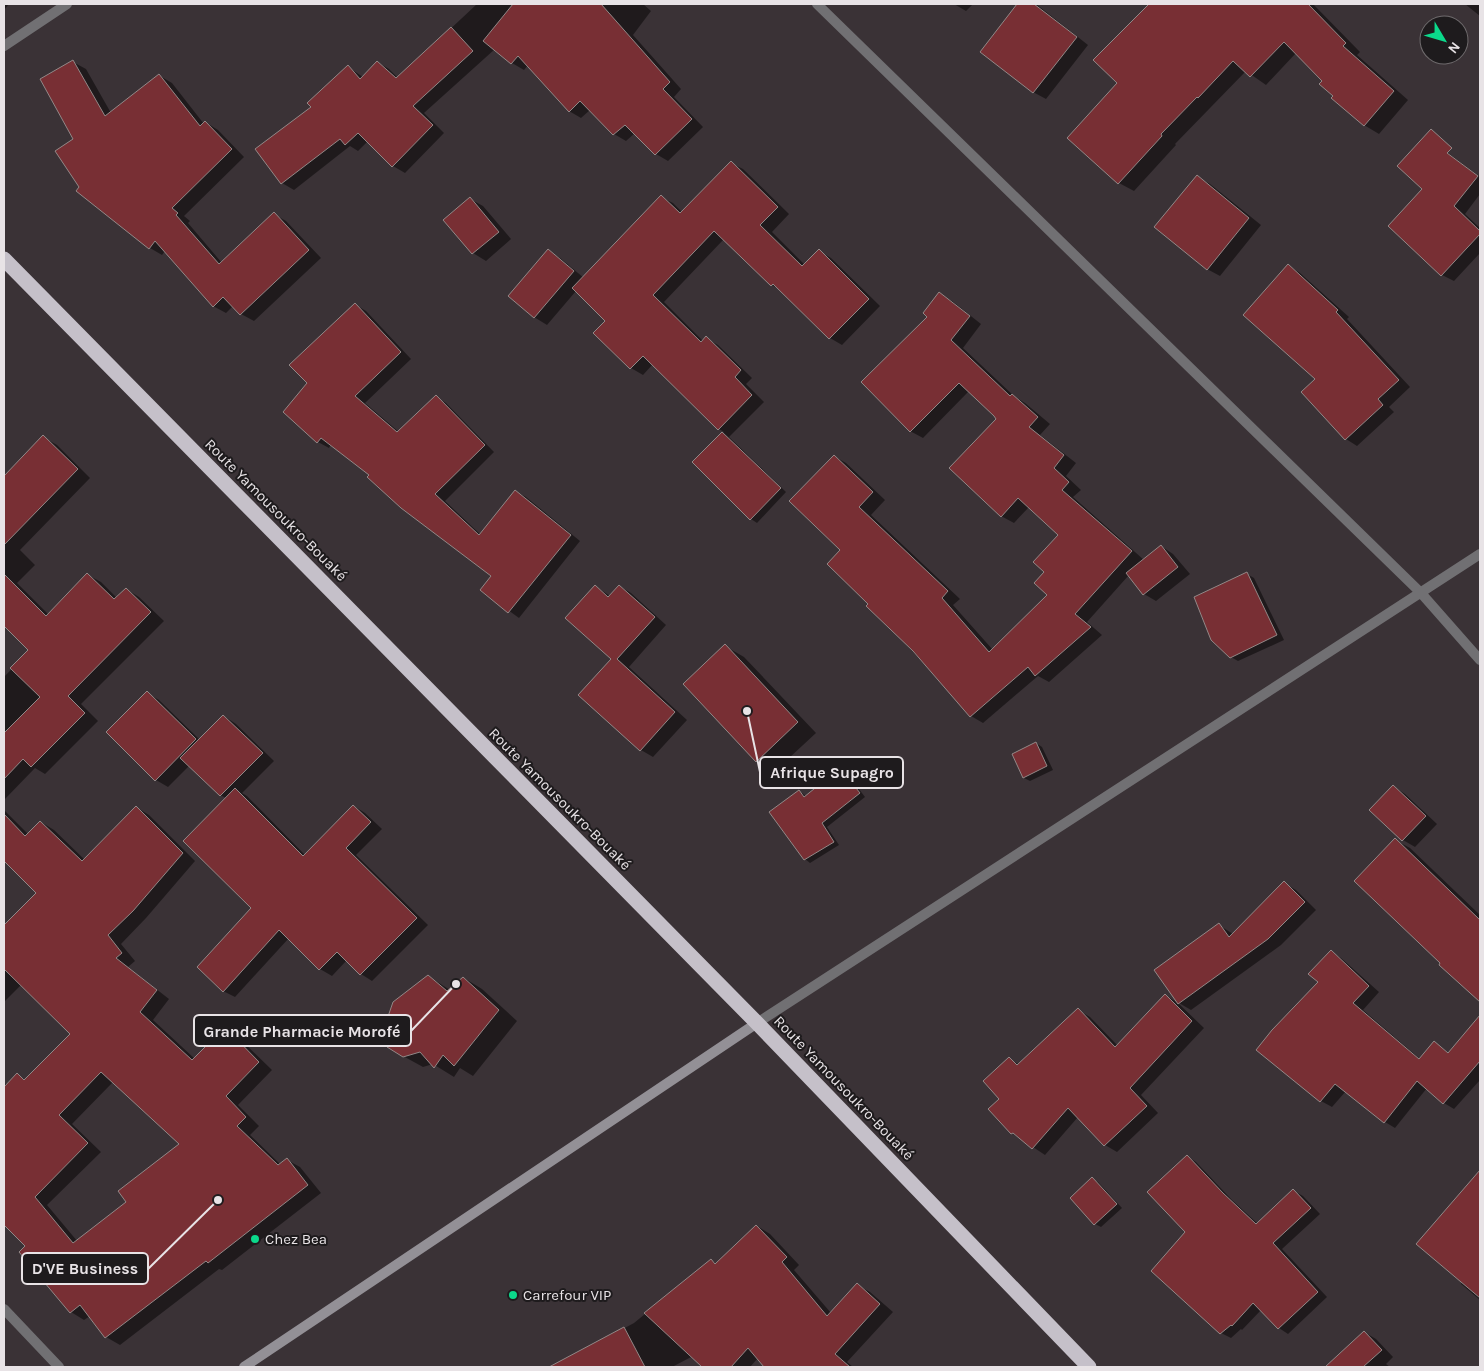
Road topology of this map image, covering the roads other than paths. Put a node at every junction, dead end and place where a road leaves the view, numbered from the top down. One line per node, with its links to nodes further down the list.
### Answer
1 (67, 4): 3 (street)
2 (817, 4): 6 (street)
3 (4, 46)
4 (4, 259): 8 (highway, Route Yamousoukro-Bouaké)
5 (1480, 554): 6 (street)
6 (1421, 593): 7 (street); 8 (street)
7 (1480, 660)
8 (756, 1023): 11 (street); 12 (highway, Route Yamousoukro-Bouaké)
9 (4, 1309): 10 (street)
10 (58, 1367)
11 (244, 1367)
12 (1089, 1367)

